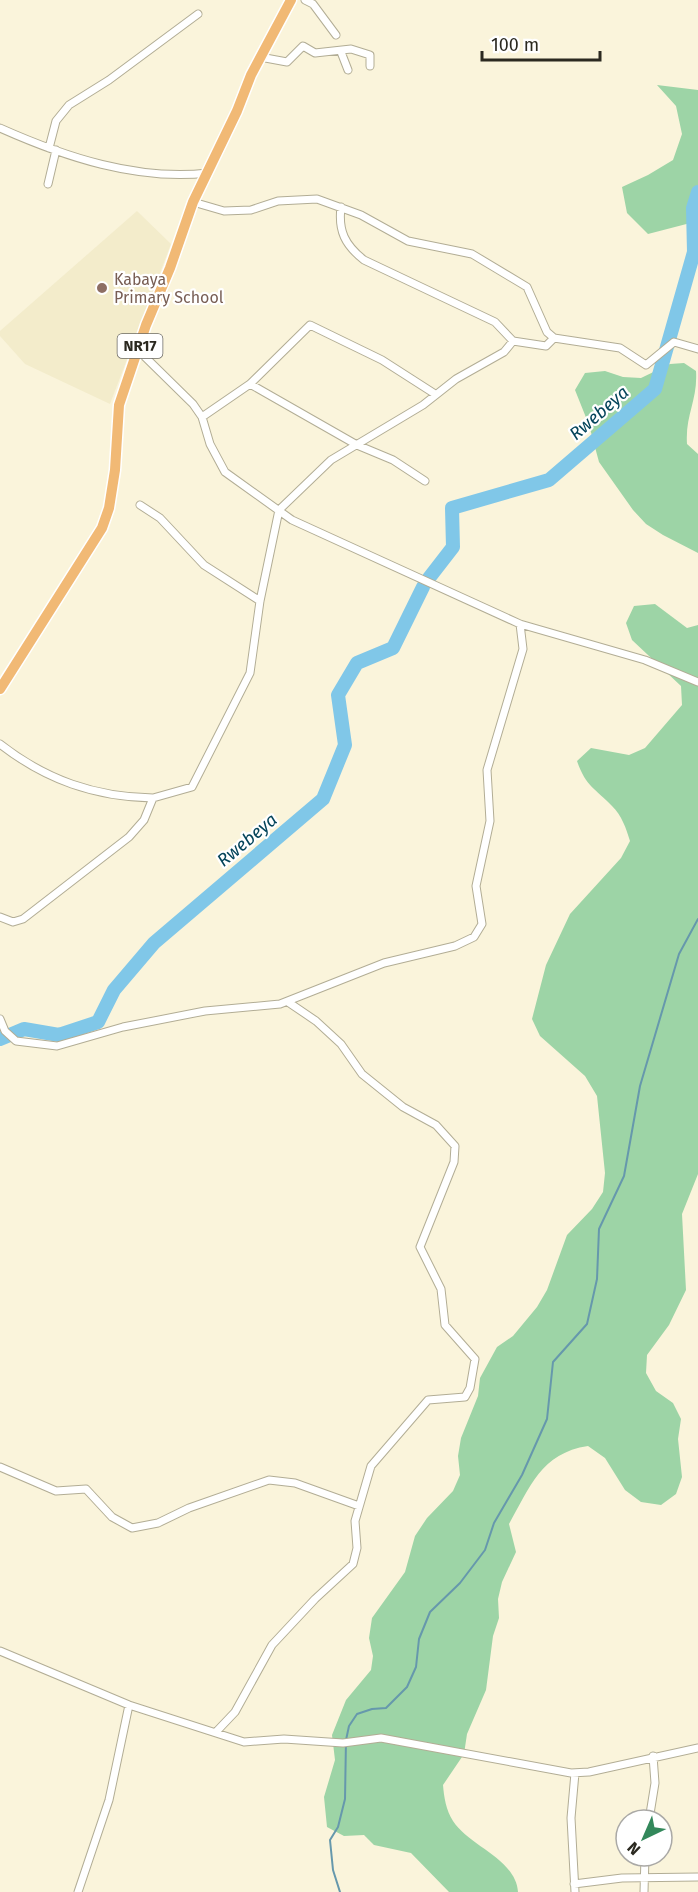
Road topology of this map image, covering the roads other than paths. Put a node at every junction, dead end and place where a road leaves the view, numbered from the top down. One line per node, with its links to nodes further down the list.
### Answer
1 (291, 0): 6 (main road, NR17)
2 (305, 0): 4 (street)
3 (198, 14): 10 (street)
4 (336, 35)
5 (341, 52): 6 (street); 7 (street); 8 (street)
6 (260, 57): 11 (main road, NR17)
7 (370, 66)
8 (348, 70)
9 (0, 128): 10 (street)
10 (53, 149): 11 (street); 12 (street)
11 (208, 173): 13 (main road, NR17)
12 (48, 184)
13 (193, 202): 14 (street); 18 (main road, NR17)
14 (340, 207): 15 (street); 16 (street)
15 (554, 338): 16 (street); 17 (street)
16 (513, 341): 20 (street)
17 (698, 349)
18 (138, 350): 21 (street); 29 (main road, NR17)
19 (249, 384): 20 (street); 21 (street); 22 (street)
20 (435, 394): 22 (street)
21 (202, 417): 25 (street)
22 (357, 445): 23 (street); 25 (street)
23 (425, 481)
24 (140, 505): 26 (street)
25 (279, 510): 26 (street); 27 (street)
26 (260, 602): 31 (street)
27 (520, 624): 28 (street); 33 (street)
28 (698, 682)
29 (0, 689)
30 (0, 744): 31 (street)
31 (153, 798): 32 (street)
32 (0, 917)
33 (288, 1002): 34 (street); 36 (street)
34 (0, 1019)
35 (0, 1467): 36 (street)
36 (359, 1506): 39 (street)
37 (0, 1651): 38 (street)
38 (129, 1704): 39 (street); 48 (street)
39 (216, 1732): 42 (street)
40 (698, 1748): 41 (street)
41 (653, 1756): 42 (street); 43 (street)
42 (575, 1773): 47 (street)
43 (651, 1808)
44 (644, 1868): 46 (street)
45 (698, 1876): 46 (street)
46 (644, 1879): 47 (street); 49 (street)
47 (575, 1888)
48 (78, 1892)
49 (644, 1892)

